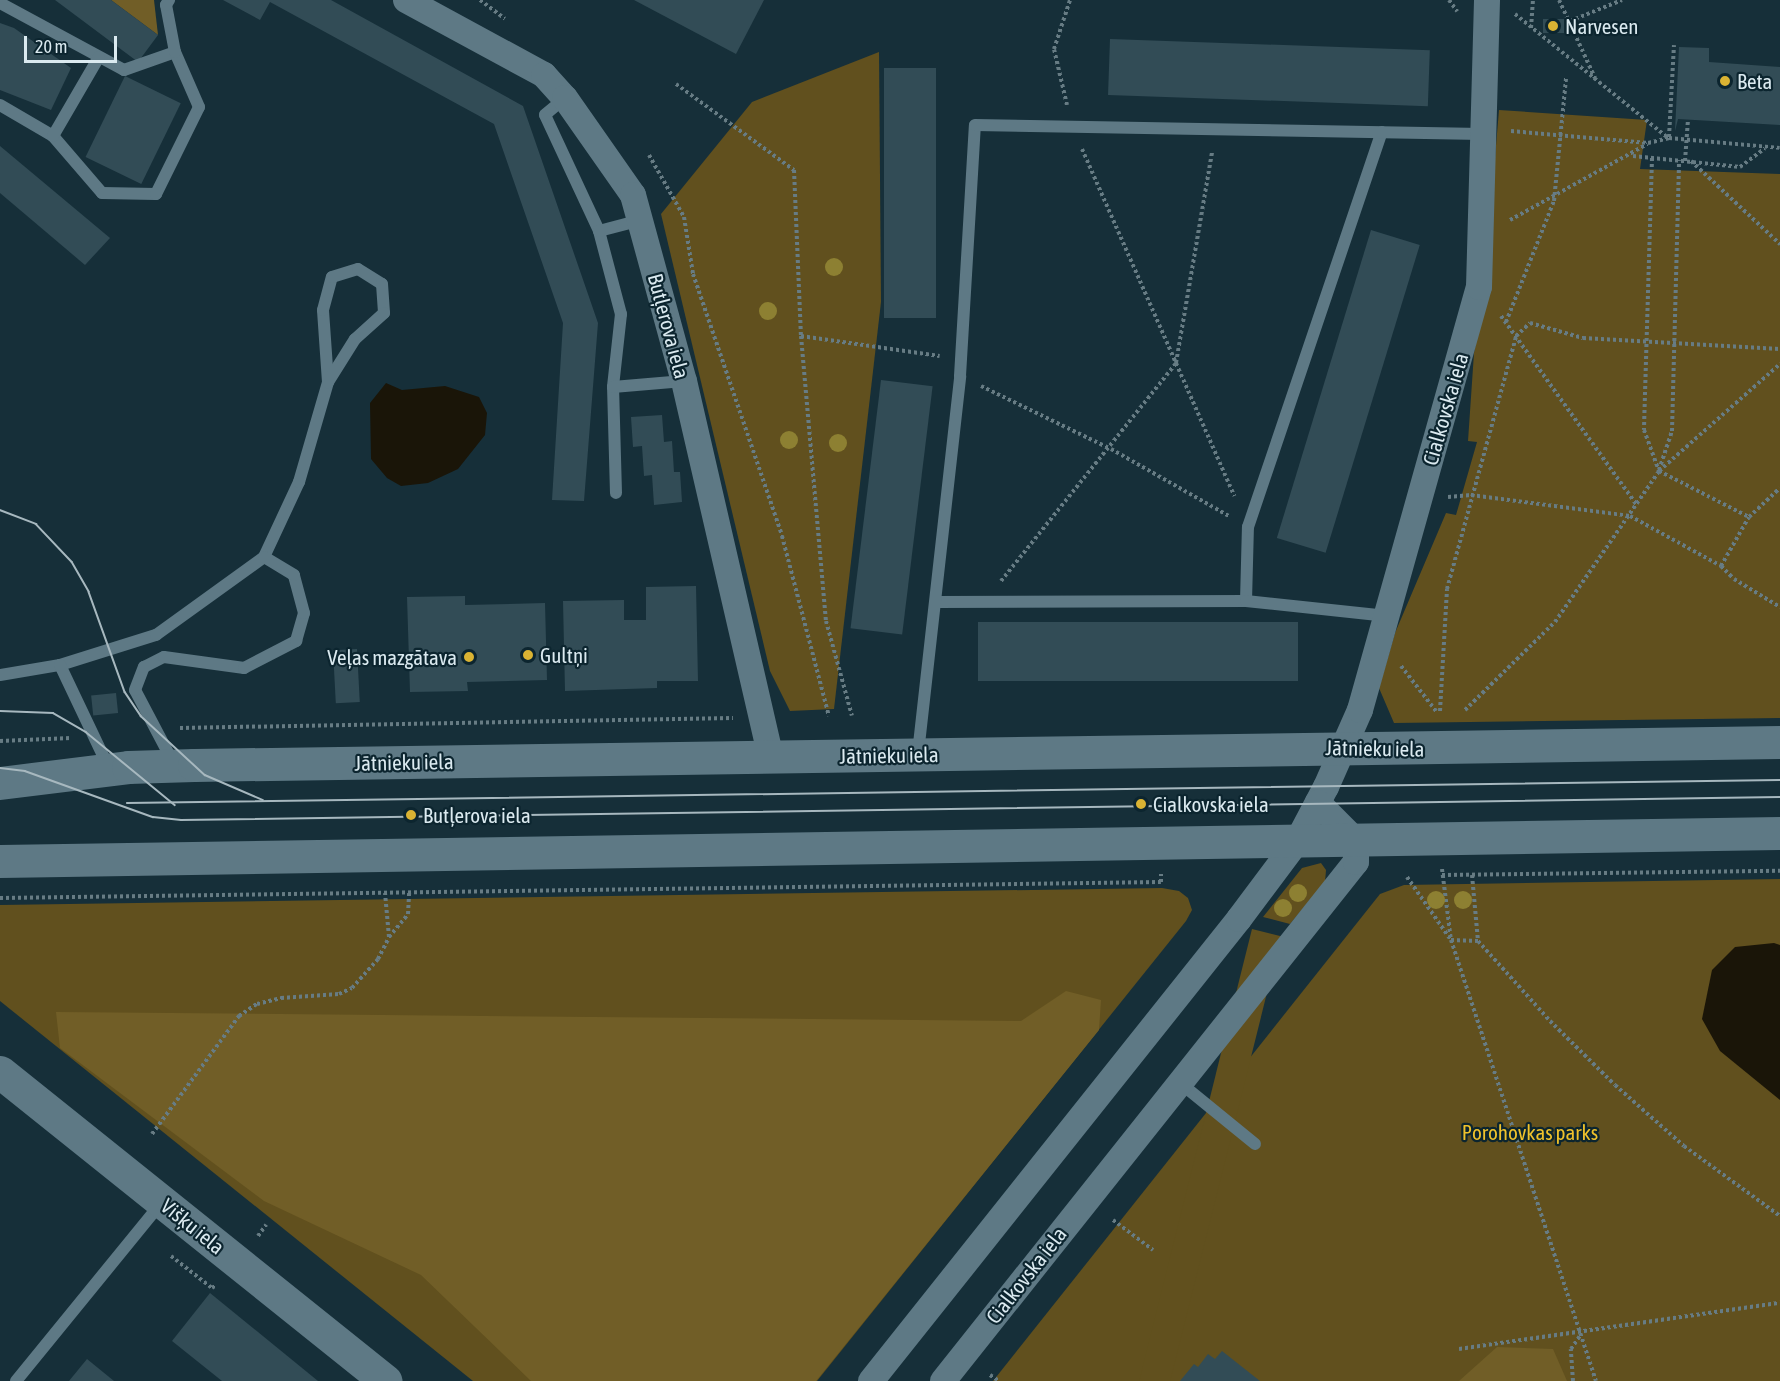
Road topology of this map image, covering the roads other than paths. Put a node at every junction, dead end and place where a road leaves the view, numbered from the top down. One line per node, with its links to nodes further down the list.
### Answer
1 (170, 0): 5 (lane)
2 (406, 0): 7 (street, Butļerova iela)
3 (1487, 2): 9 (street, Cialkovska iela)
4 (0, 3): 6 (lane)
5 (175, 52): 6 (lane); 11 (lane)
6 (99, 57): 11 (lane)
7 (565, 98): 12 (street, Butļerova iela); 13 (lane)
8 (0, 105): 11 (lane)
9 (1483, 131): 10 (lane); 21 (street, Cialkovska iela)
10 (1382, 132): 19 (lane); 20 (lane)
11 (53, 136)
12 (641, 220): 13 (lane); 14 (street, Butļerova iela)
13 (599, 231): 16 (lane)
14 (684, 381): 16 (lane); 27 (street, Butļerova iela)
15 (328, 382): 15 (lane); 18 (lane)
16 (613, 387): 17 (lane)
17 (616, 493)
18 (264, 557): 22 (lane); 28 (lane)
19 (1246, 601): 20 (lane); 21 (lane)
20 (936, 602): 26 (lane)
21 (1387, 616): 25 (street, Cialkovska iela)
22 (60, 665): 23 (lane); 29 (lane)
23 (0, 675)
24 (1780, 742): 25 (street, Jātnieku iela)
25 (1344, 747): 26 (street, Jātnieku iela); 31 (street, Cialkovska iela)
26 (918, 754): 27 (street, Jātnieku iela)
27 (771, 757): 28 (street, Jātnieku iela)
28 (175, 766): 29 (street, Jātnieku iela)
29 (110, 769): 30 (street, Jātnieku iela)
30 (0, 783)
31 (1318, 803): 33 (street, Cialkovska iela); 34 (street)
32 (1780, 833): 34 (street)
33 (1298, 840): 34 (street); 35 (street); 42 (street, Cialkovska iela)
34 (1356, 841): 37 (street, Cialkovska iela)
35 (0, 861)
36 (0, 1072): 39 (street, Višķu iela)
37 (1179, 1082): 38 (lane); 43 (street, Cialkovska iela)
38 (1255, 1144)
39 (163, 1201): 40 (lane); 41 (street, Višķu iela)
40 (16, 1381)
41 (386, 1381)
42 (871, 1381)
43 (943, 1381)

